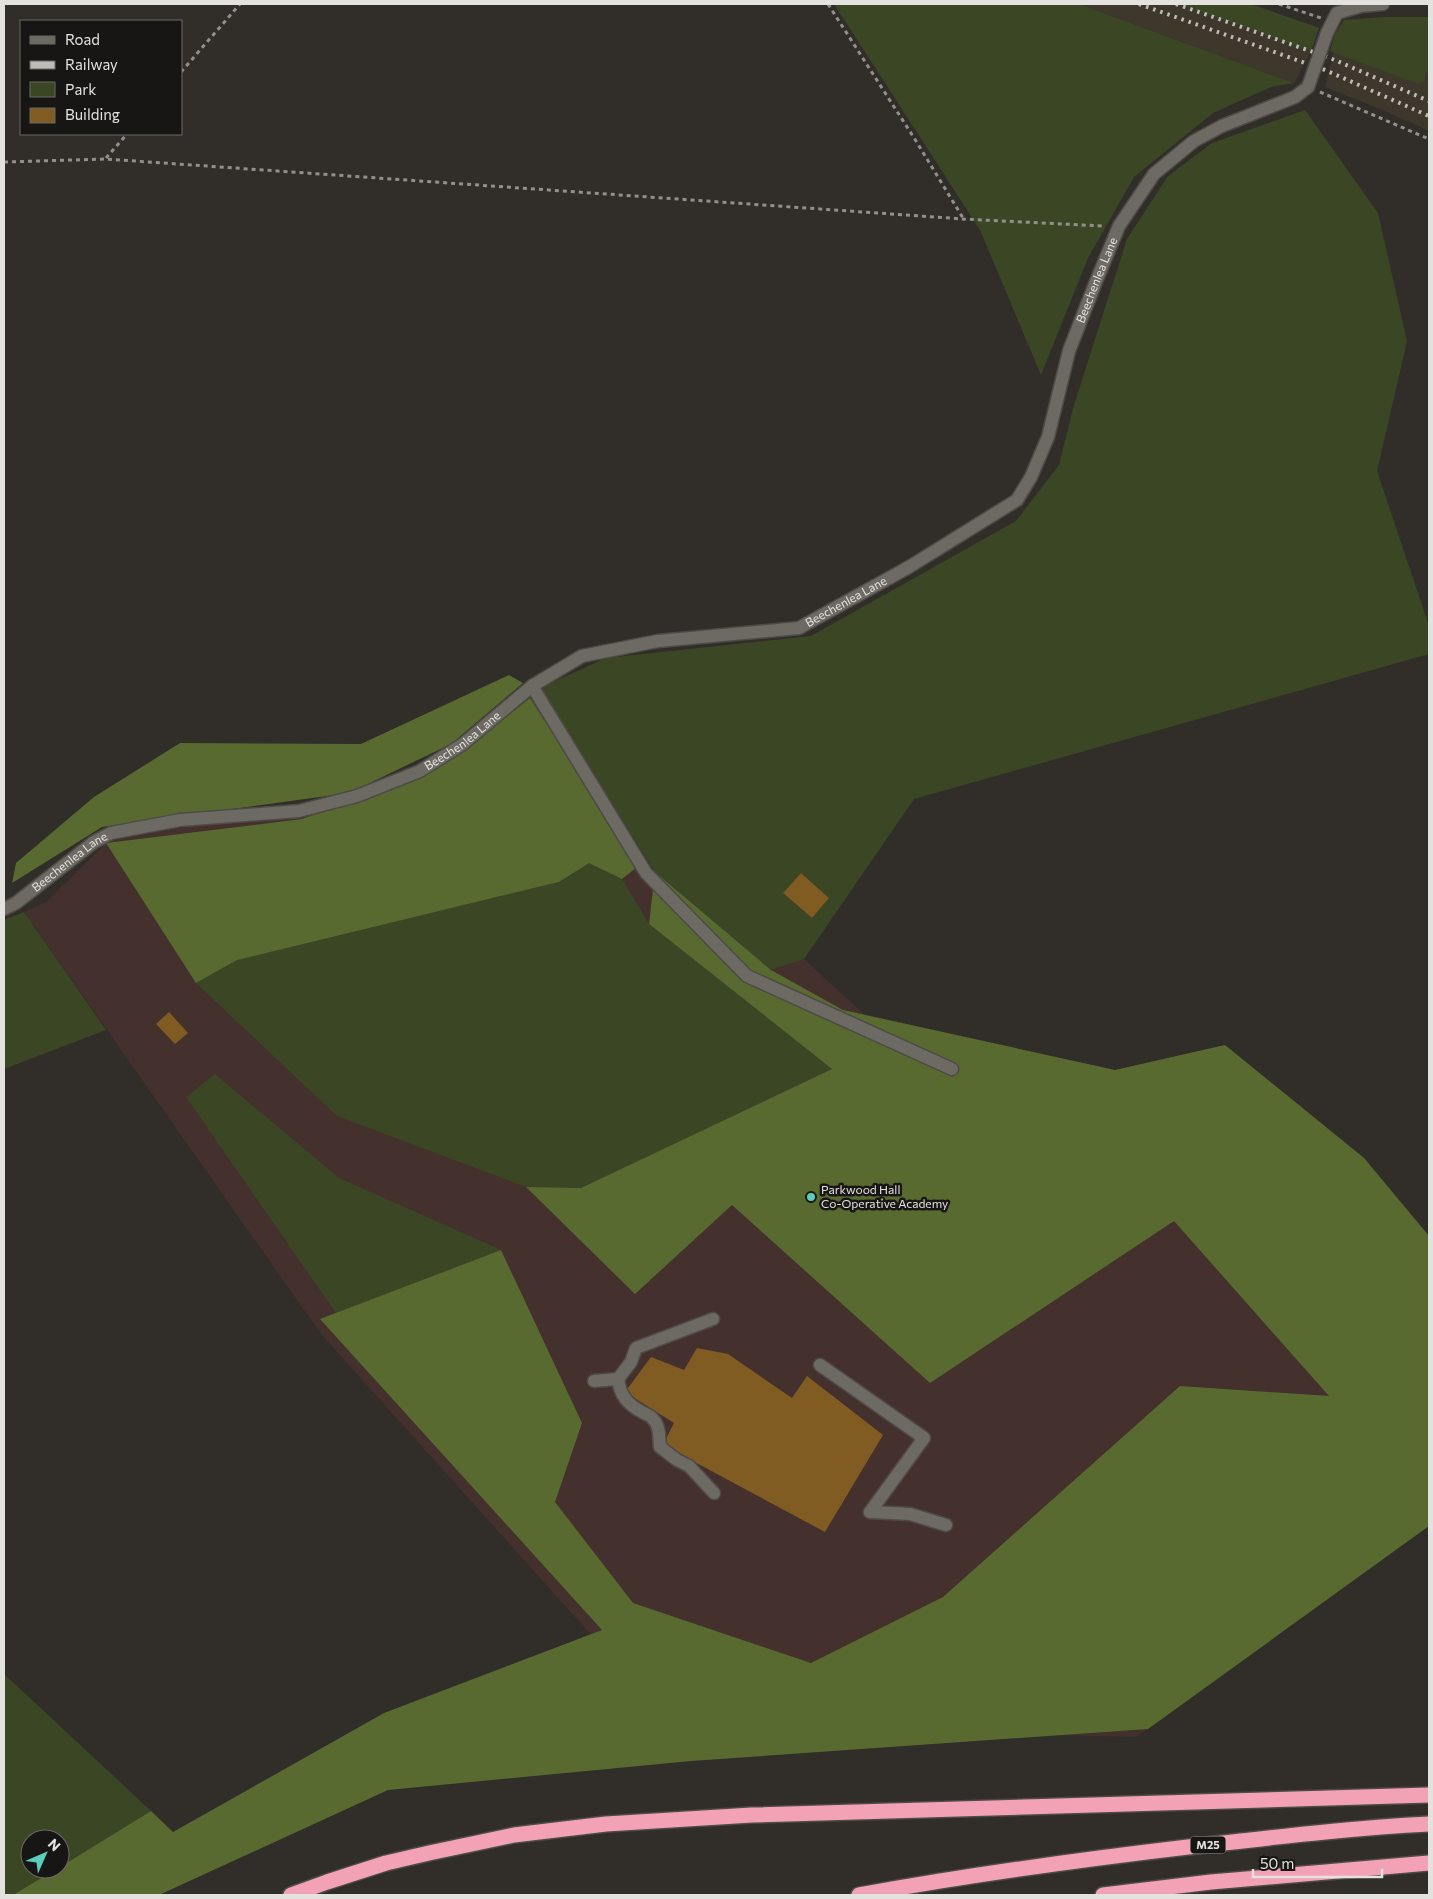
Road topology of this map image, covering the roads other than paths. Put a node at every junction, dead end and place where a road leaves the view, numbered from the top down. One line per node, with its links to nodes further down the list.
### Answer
1 (1383, 4): 2 (street, Beechenlea Lane, bridge)
2 (532, 686): 3 (street, Beechenlea Lane); 4 (street)
3 (4, 909)
4 (952, 1069)
5 (713, 1319): 7 (street)
6 (820, 1365): 10 (street)
7 (618, 1379): 8 (street); 9 (street)
8 (594, 1381)
9 (714, 1493)
10 (946, 1525)
11 (1429, 1795): 14 (highway)
12 (1429, 1824): 15 (highway, M25)
13 (1429, 1863): 16 (highway)
14 (291, 1895)
15 (859, 1895)
16 (1103, 1895)

